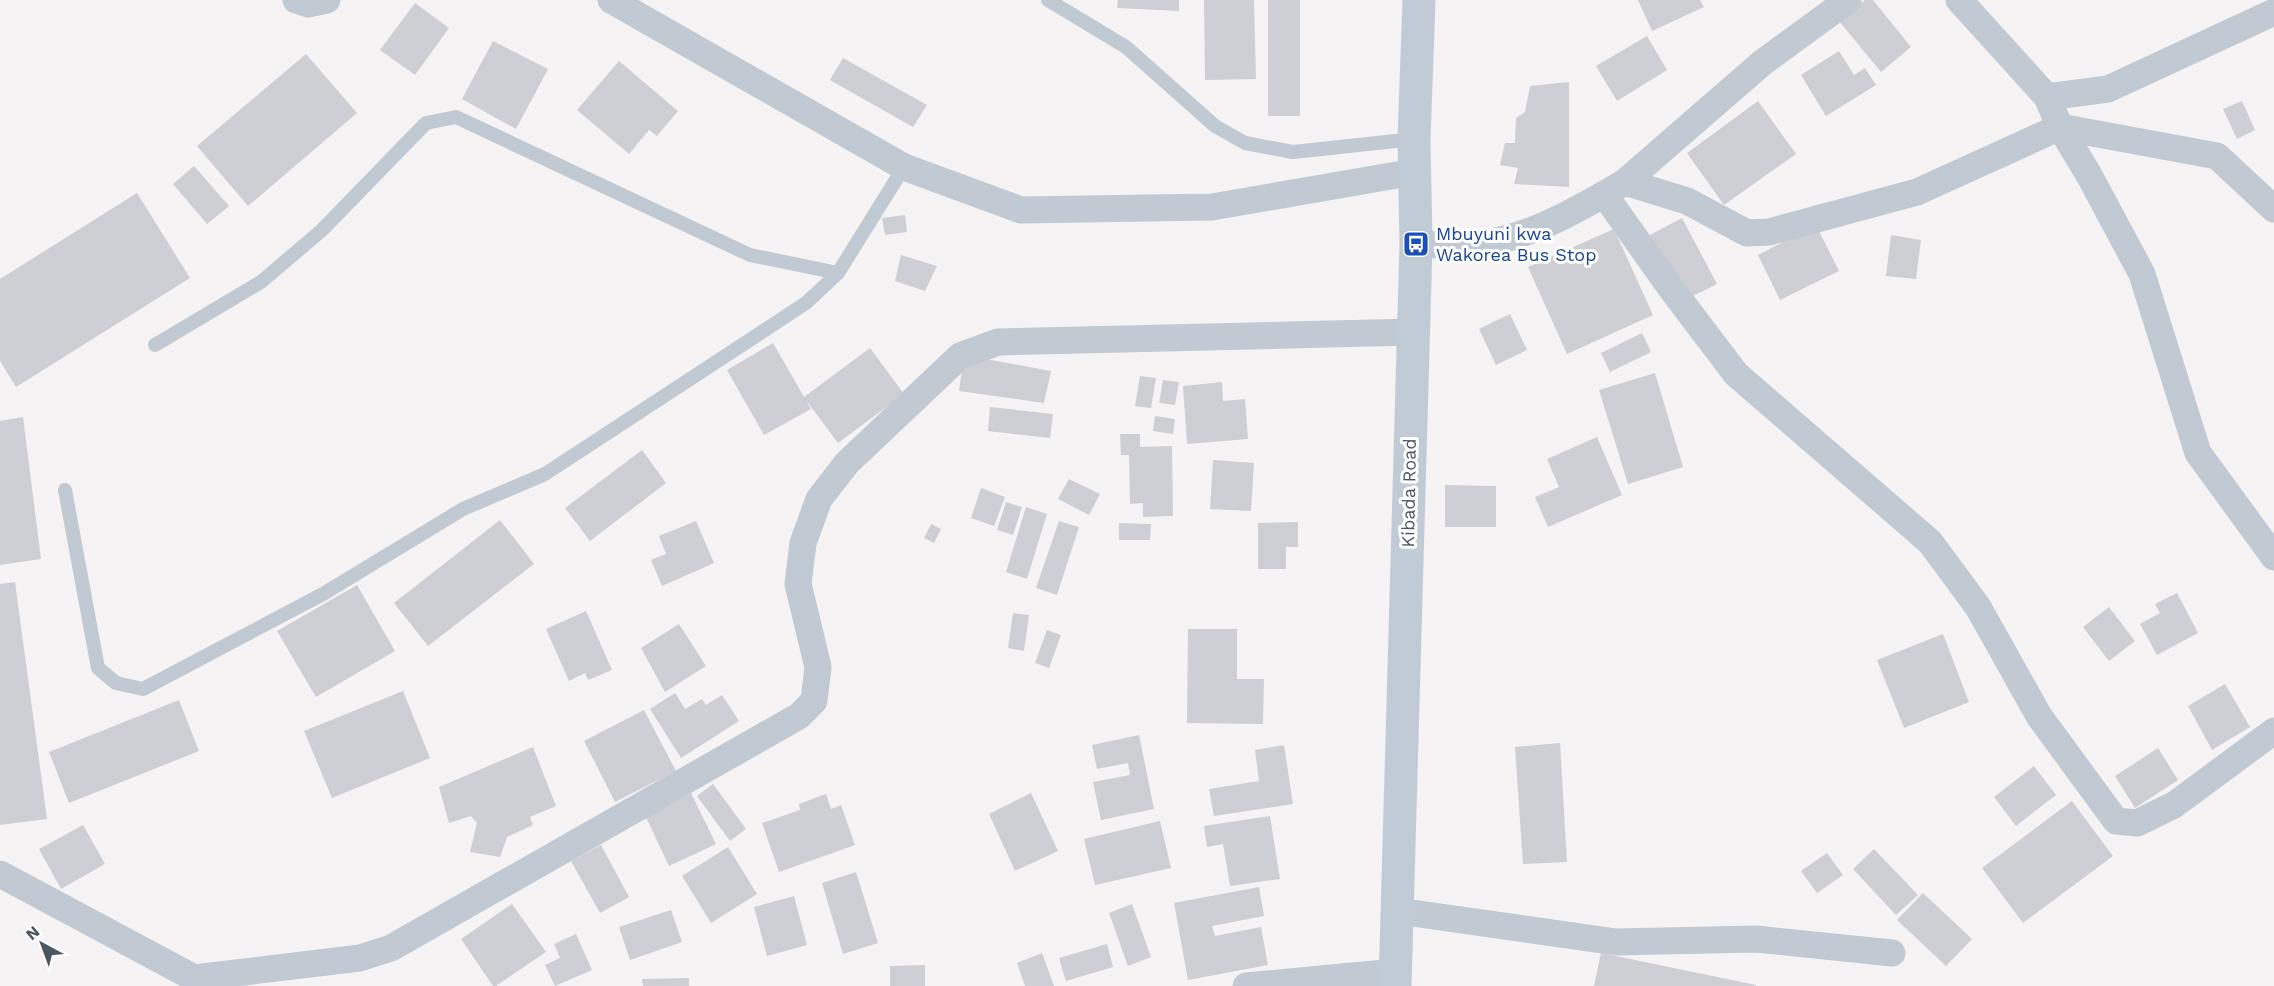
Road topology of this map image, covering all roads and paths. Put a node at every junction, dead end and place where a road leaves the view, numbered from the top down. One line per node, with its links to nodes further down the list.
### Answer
1 (296, 0): 2 (street)
2 (327, 0)
3 (611, 0): 12 (street)
4 (1048, 0): 11 (lane)
5 (1419, 0): 11 (main road, Kibada Road)
6 (1848, 0): 14 (street)
7 (1959, 0): 9 (street)
8 (2274, 12): 9 (street)
9 (2047, 97): 10 (street)
10 (2060, 127): 14 (street); 15 (street); 21 (street)
11 (1414, 139): 13 (main road, Kibada Road)
12 (904, 166): 13 (street); 17 (lane)
13 (1414, 172): 16 (main road, Kibada Road)
14 (1615, 188): 16 (street); 22 (street)
15 (2274, 209)
16 (1416, 244): 18 (main road, Kibada Road)
17 (838, 273): 19 (lane); 20 (lane)
18 (1413, 332): 24 (main road, Kibada Road); 27 (street)
19 (155, 345)
20 (65, 490)
21 (2274, 557)
22 (2274, 731)
23 (0, 874): 27 (street)
24 (1398, 911): 25 (street); 26 (main road, Kibada Road)
25 (1892, 953)
26 (1395, 979): 28 (street)
27 (197, 982)
28 (1246, 986)

